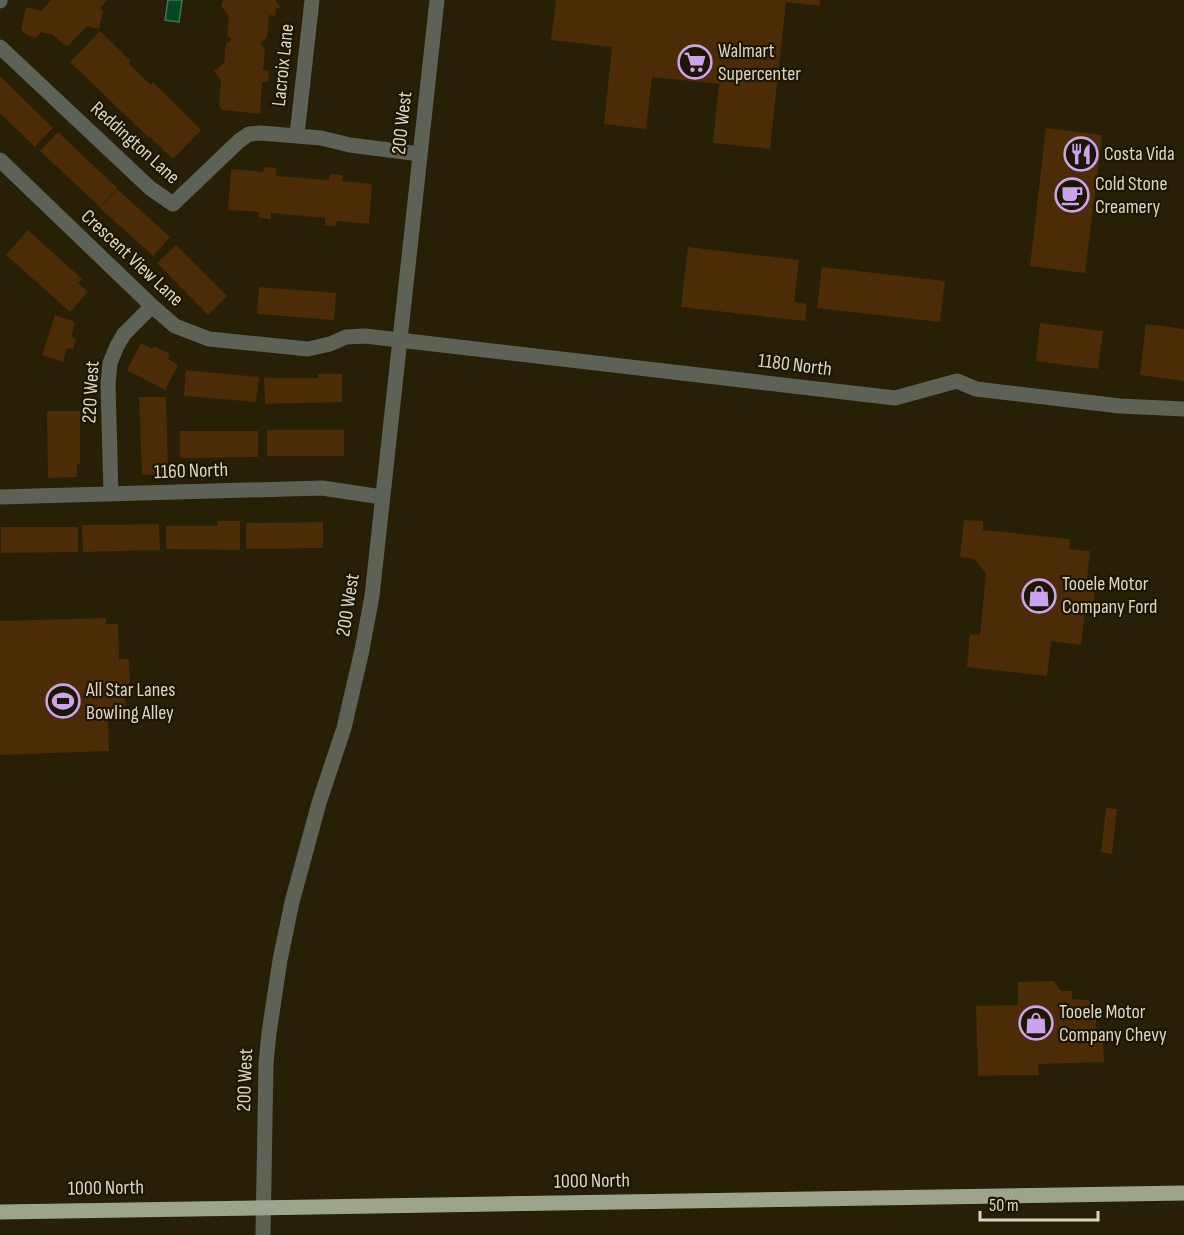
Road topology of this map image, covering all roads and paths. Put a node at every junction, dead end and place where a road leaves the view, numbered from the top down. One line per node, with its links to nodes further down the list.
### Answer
1 (312, 0): 4 (street, Lacroix Lane)
2 (436, 0): 5 (street, 200 West)
3 (0, 47): 4 (street, Reddington Lane)
4 (297, 135): 5 (street, Reddington Lane)
5 (420, 154): 8 (street, 200 West)
6 (0, 160): 7 (street, Crescent View Lane)
7 (152, 306): 8 (street, Crescent View Lane); 10 (street, 220 West)
8 (399, 340): 9 (street, 1180 North); 12 (street, 200 West)
9 (1184, 409)
10 (111, 494): 11 (street, 1160 North); 12 (street, 1160 North)
11 (0, 497)
12 (382, 497): 14 (street, 200 West)
13 (1184, 1193): 14 (main road, 1000 North)
14 (263, 1207): 15 (main road, 1000 North); 16 (street, 200 West)
15 (0, 1212)
16 (263, 1235)

